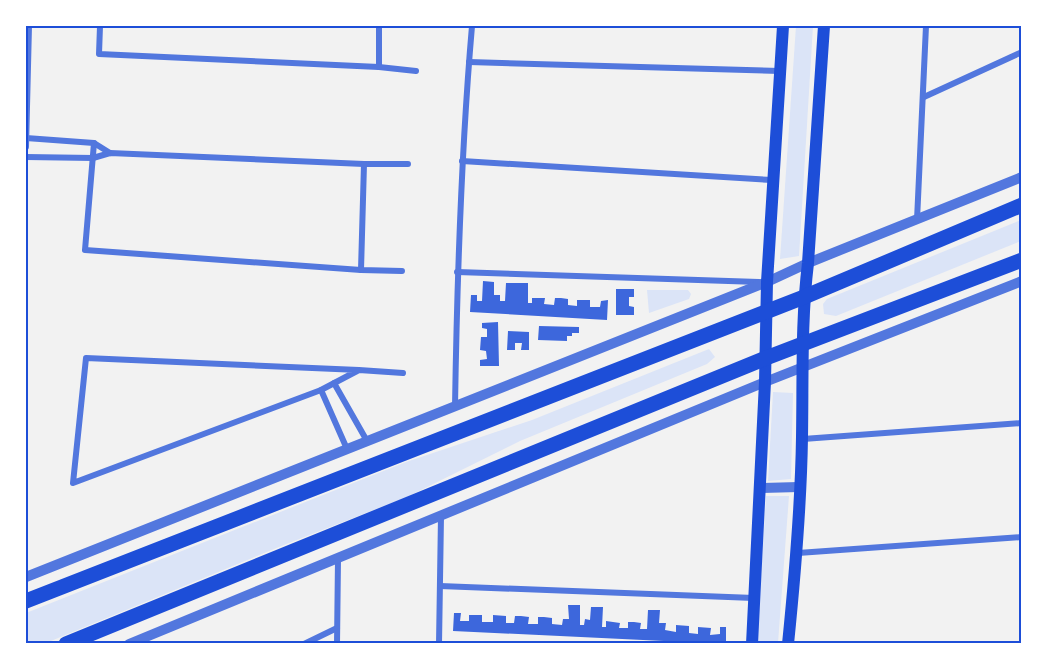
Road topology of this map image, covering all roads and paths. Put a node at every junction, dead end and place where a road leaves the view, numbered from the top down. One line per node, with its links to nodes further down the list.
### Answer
1 (29, 26): 14 (street)
2 (100, 26): 10 (street)
3 (379, 26): 10 (street)
4 (472, 26): 9 (street)
5 (783, 26): 11 (main road)
6 (824, 26): 28 (main road)
7 (926, 26): 13 (street)
8 (1022, 52): 13 (street)
9 (469, 62): 11 (street); 20 (street)
10 (379, 67): 12 (street)
11 (780, 70): 24 (main road)
12 (416, 71)
13 (924, 97): 26 (street)
14 (26, 138): 15 (street); 16 (street)
15 (94, 143): 17 (street); 19 (street)
16 (26, 147)
17 (110, 153): 19 (street); 21 (street)
18 (26, 157): 19 (street)
19 (93, 159): 29 (street)
20 (462, 161): 24 (street); 31 (street)
21 (364, 164): 22 (street); 29 (street)
22 (408, 164)
23 (1022, 177): 26 (street)
24 (772, 180): 33 (main road)
25 (1022, 205): 34 (main road)
26 (916, 220): 28 (street)
27 (1022, 260): 36 (main road)
28 (808, 263): 33 (street); 34 (main road)
29 (361, 270): 30 (street)
30 (402, 271)
31 (457, 272): 33 (street); 44 (street)
32 (1022, 281): 38 (street)
33 (767, 282): 35 (main road); 44 (street)
34 (804, 297): 35 (main road); 36 (main road)
35 (765, 311): 37 (main road); 58 (main road)
36 (802, 345): 37 (main road); 38 (main road)
37 (766, 358): 41 (main road); 60 (main road)
38 (802, 367): 41 (street); 46 (main road)
39 (359, 370): 40 (street); 42 (street); 43 (street)
40 (403, 373)
41 (765, 382): 50 (main road); 51 (street)
42 (334, 383): 43 (street); 47 (street)
43 (321, 390): 48 (street)
44 (455, 407): 47 (street)
45 (1022, 423): 46 (street)
46 (802, 439): 49 (main road)
47 (367, 441): 48 (street)
48 (347, 449): 55 (street)
49 (799, 487): 50 (street); 53 (main road)
50 (760, 488): 57 (main road)
51 (441, 516): 54 (street); 56 (street)
52 (1022, 537): 53 (street)
53 (798, 553): 66 (main road)
54 (338, 559): 59 (street); 61 (street)
55 (26, 577)
56 (440, 586): 57 (street); 64 (street)
57 (754, 598): 65 (main road)
58 (26, 601)
59 (337, 628): 62 (street); 63 (street)
60 (66, 644)
61 (129, 644)
62 (304, 644)
63 (337, 644)
64 (439, 644)
65 (752, 644)
66 (788, 644)

